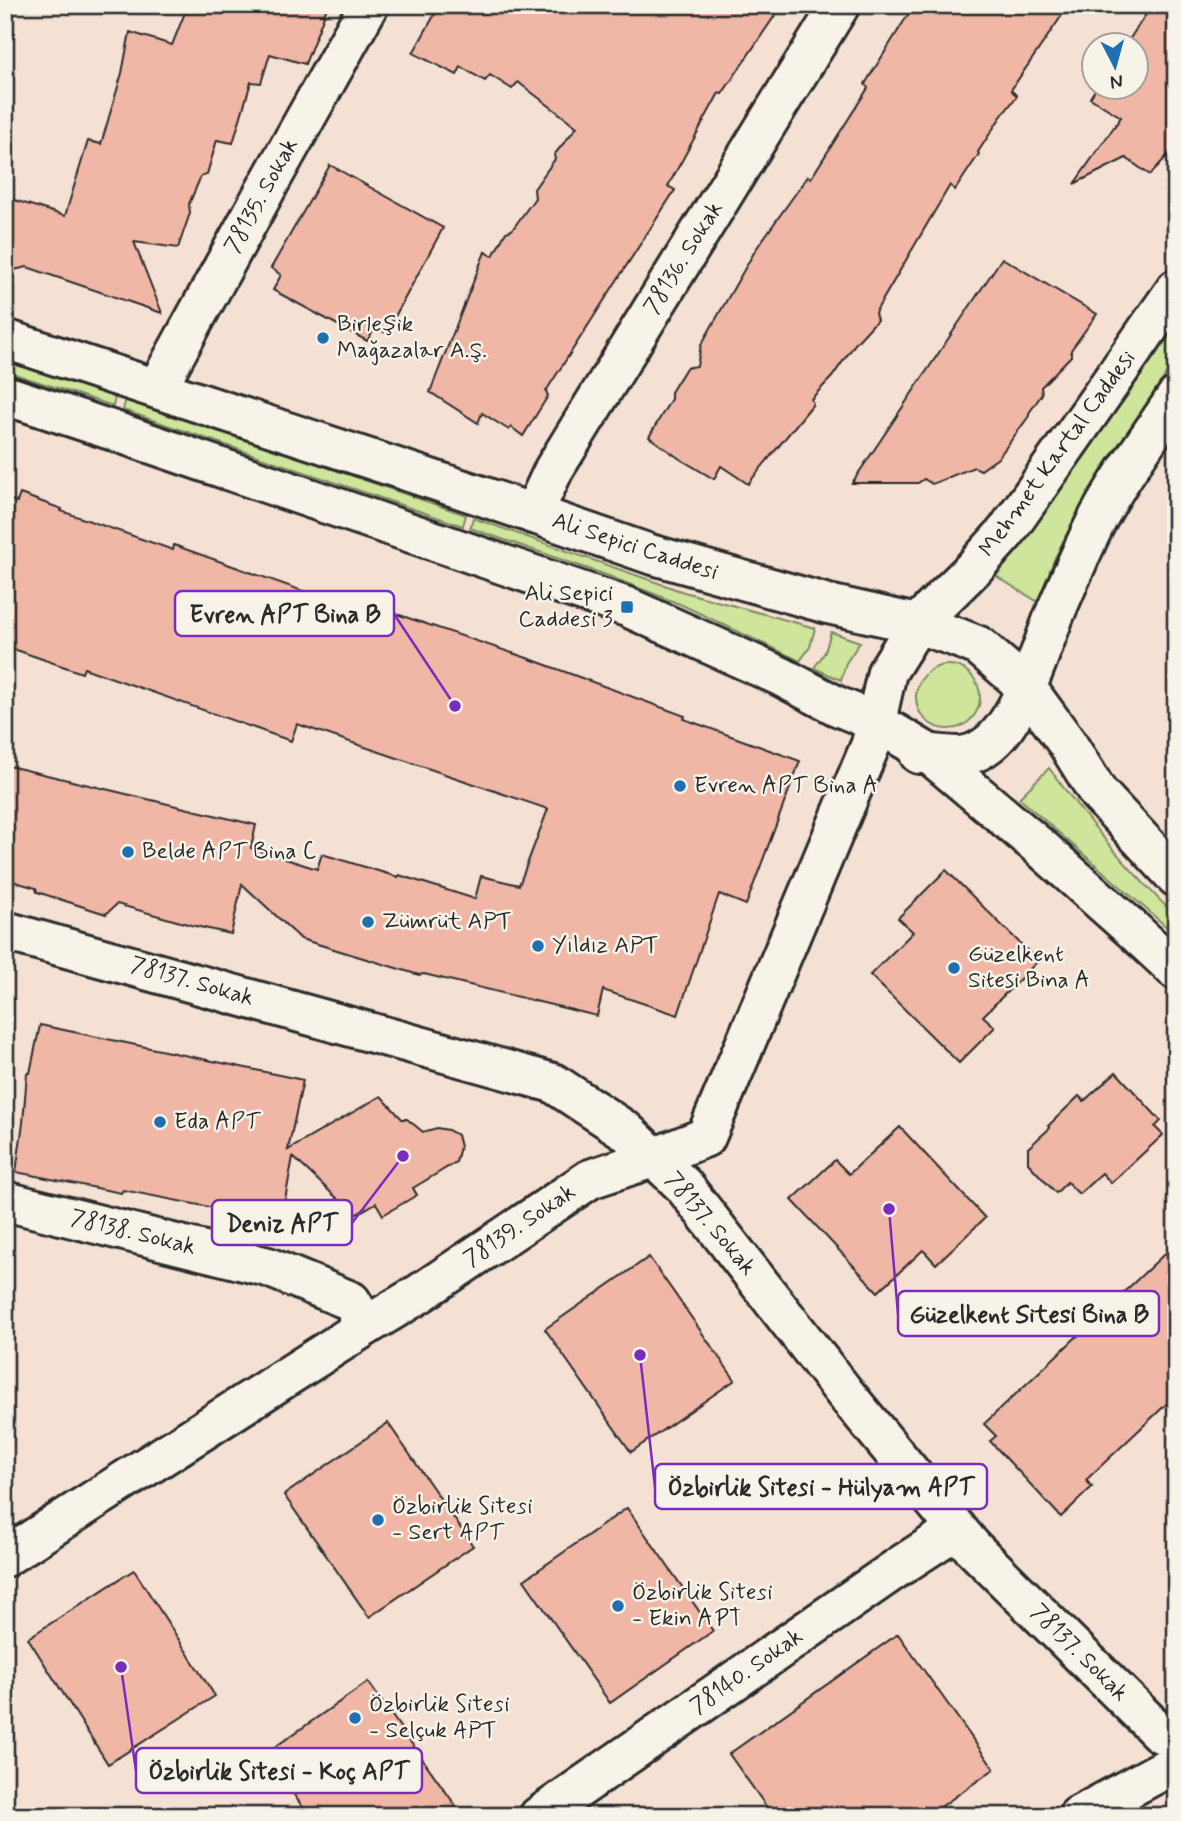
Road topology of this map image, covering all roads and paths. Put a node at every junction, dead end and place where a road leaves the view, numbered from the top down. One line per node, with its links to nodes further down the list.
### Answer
1 (369, 5): 5 (main road, 78135. Sokak)
2 (840, 5): 8 (main road, 78136. Sokak)
3 (1176, 289): 9 (main road, Mehmet Kartal Caddesi)
4 (5, 339): 5 (main road, Ali Sepici Caddesi)
5 (157, 388): 8 (main road, Ali Sepici Caddesi)
6 (5, 395): 11 (main road)
7 (1176, 397): 10 (main road)
8 (533, 514): 9 (main road, Ali Sepici Caddesi)
9 (917, 624): 10 (main road, Ali Sepici Caddesi); 11 (main road, Mehmet Kartal Caddesi)
10 (1026, 687): 12 (main road); 14 (main road, Ali Sepici Caddesi)
11 (876, 722): 12 (main road); 13 (main road, 78139. Sokak)
12 (928, 753): 13 (main road); 16 (main road)
13 (862, 765): 17 (main road, 78139. Sokak)
14 (1176, 877)
15 (5, 930): 17 (main road, 78137. Sokak)
16 (1176, 970)
17 (653, 1158): 19 (main road, 78139. Sokak); 20 (main road, 78137. Sokak)
18 (5, 1201): 19 (main road, 78138. Sokak)
19 (366, 1326): 21 (main road, 78139. Sokak)
20 (957, 1529): 22 (main road, 78137. Sokak); 24 (main road, 78140. Sokak)
21 (5, 1557)
22 (1176, 1739)
23 (1176, 1763): 25 (main road)
24 (539, 1816)
25 (1077, 1816)

